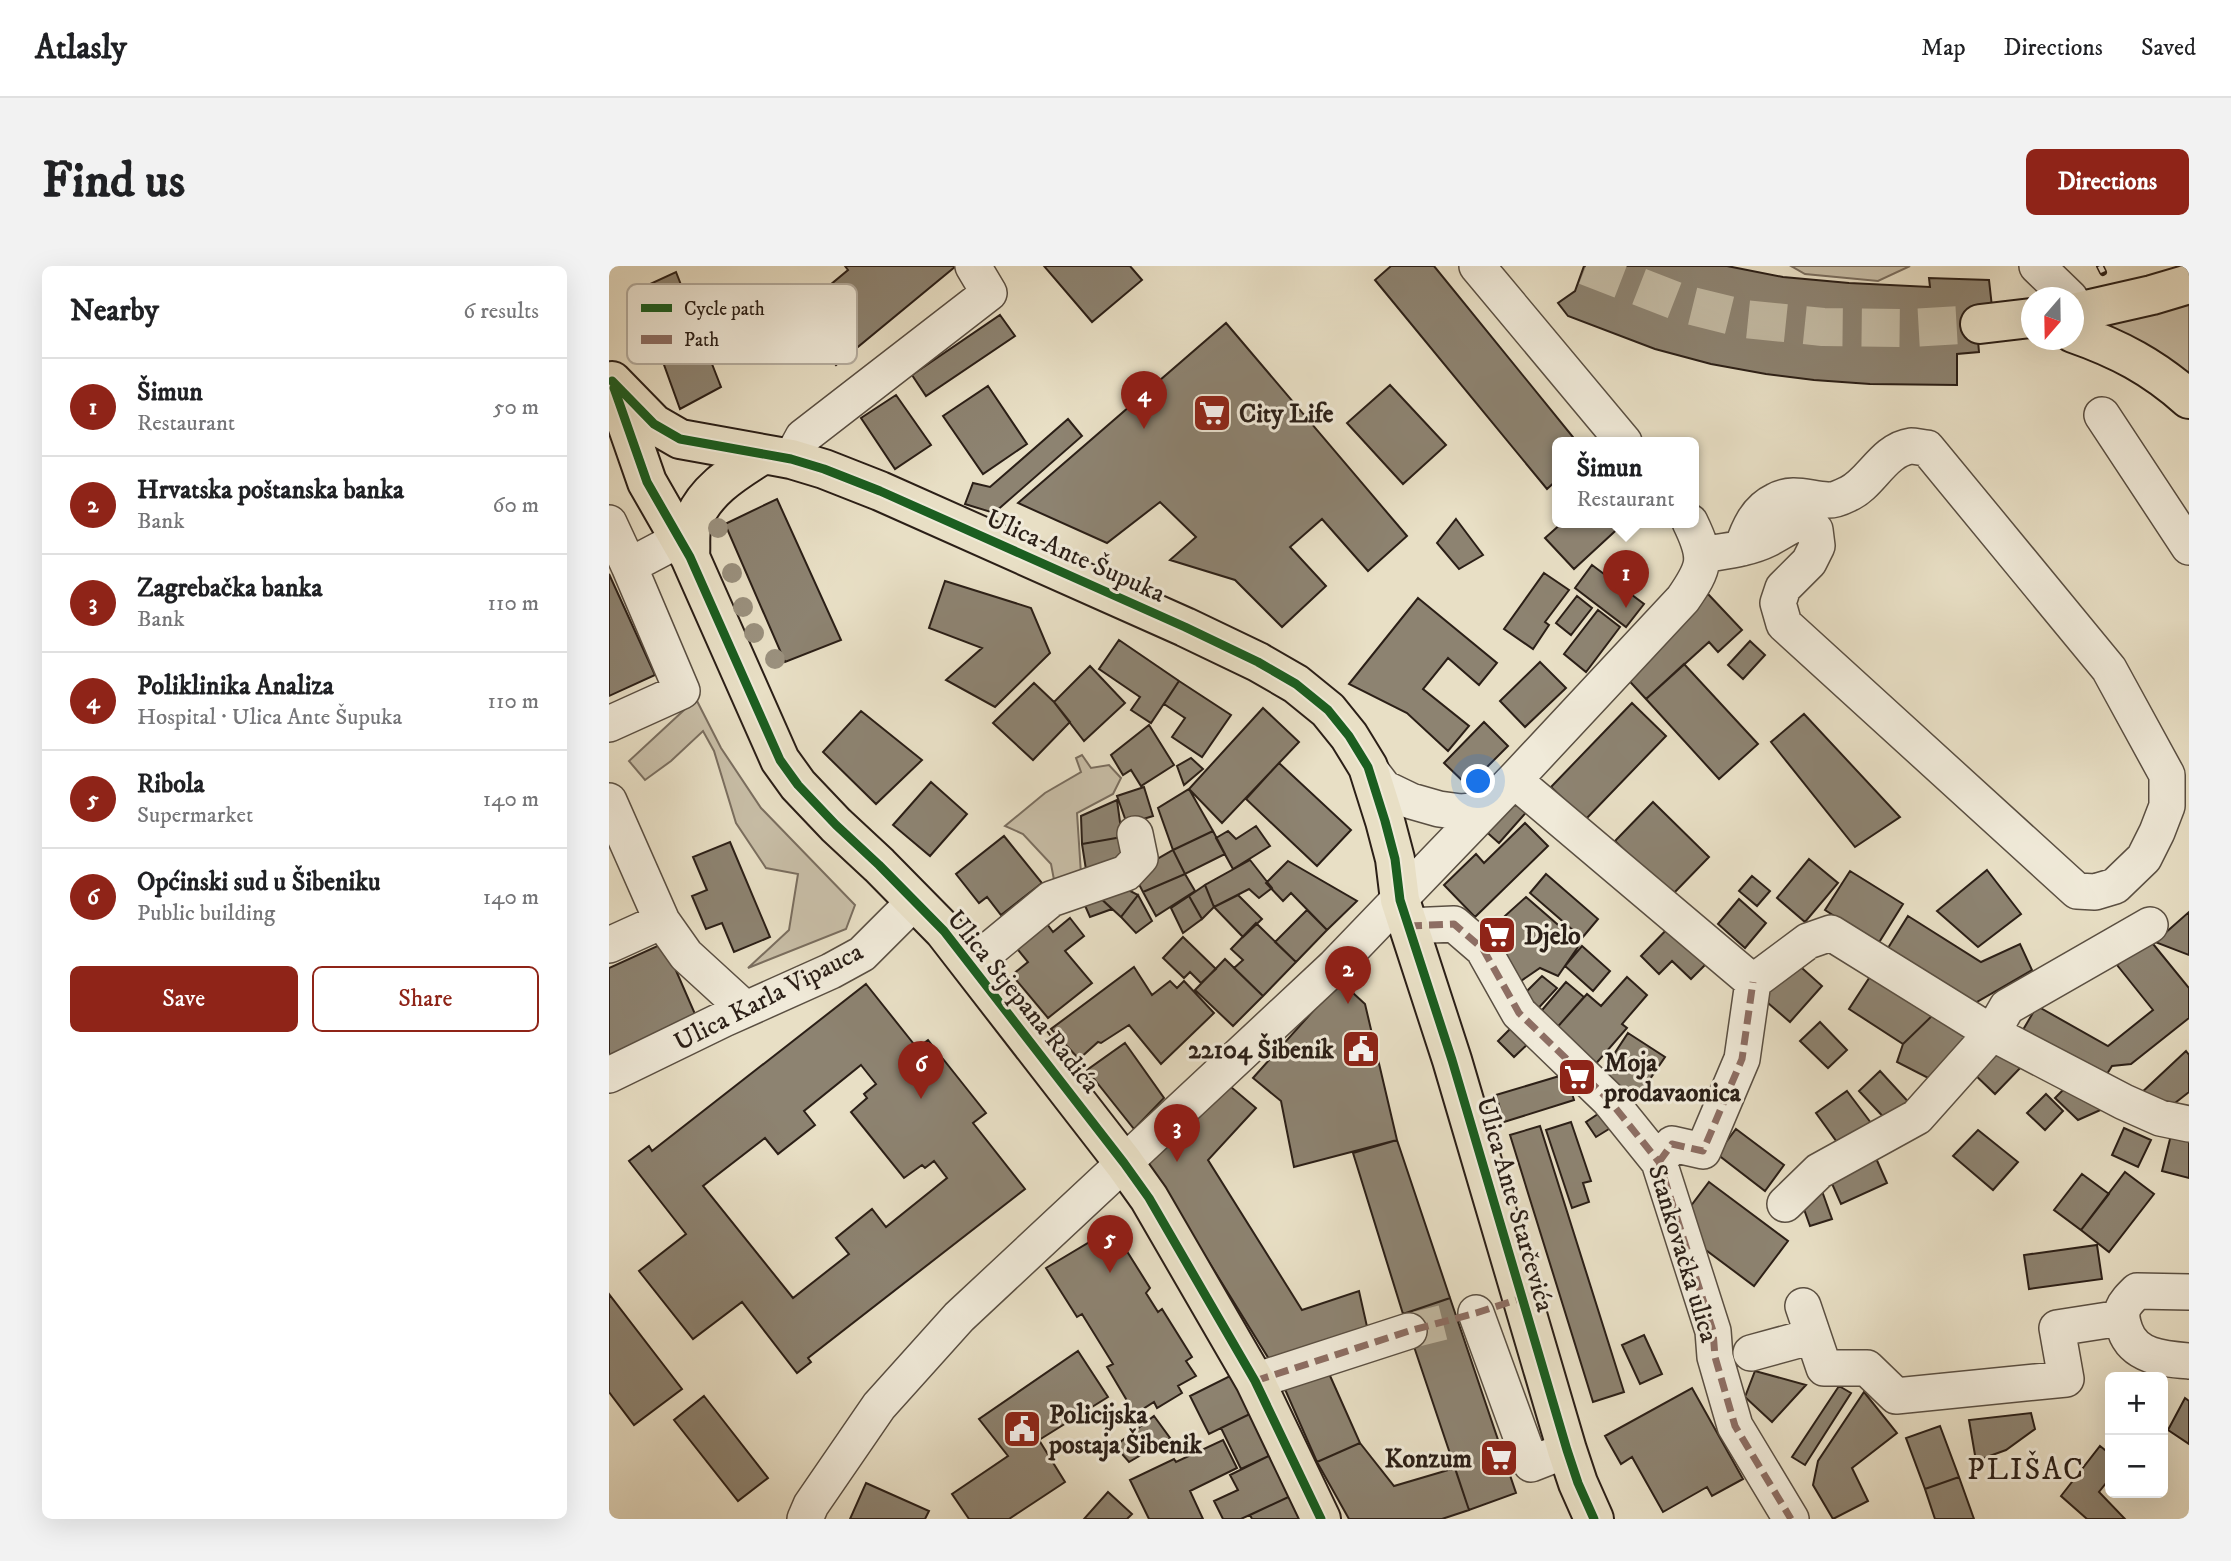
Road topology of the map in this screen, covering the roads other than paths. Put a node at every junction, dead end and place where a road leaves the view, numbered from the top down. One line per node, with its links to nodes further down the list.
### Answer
1 (973, 266): 14 (street)
2 (1477, 266): 13 (street)
3 (2037, 266): 5 (street)
4 (2189, 284): 6 (main road)
5 (2055, 287)
6 (2084, 309)
7 (2084, 320): 11 (main road)
8 (2021, 321): 9 (main road)
9 (1980, 324)
10 (610, 378): 14 (main road, Ulica Ante Šupuka); 18 (main road, Ulica Stjepana Radića)
11 (2189, 399)
12 (2102, 415): 17 (street)
13 (1620, 437)
14 (777, 457): 18 (main road); 23 (main road, Ulica Ante Šupuka)
15 (609, 523): 21 (street)
16 (1693, 528): 20 (street)
17 (2189, 547)
18 (685, 548): 21 (street); 28 (main road, Ulica Stjepana Radića)
19 (1742, 548): 19 (street); 20 (street)
20 (1702, 555): 24 (street)
21 (629, 566): 22 (street)
22 (609, 724)
23 (1368, 767): 26 (street, Ulica Ante Šupuka); 29 (main road, Ulica Ante Šupuka)
24 (1514, 780): 26 (street); 34 (street)
25 (609, 801): 30 (street)
26 (1484, 810): 29 (street)
27 (1135, 834): 33 (street, Ulica Stjepana Radića)
28 (915, 901): 33 (main road, Ulica Stjepana Radića); 35 (street, Ulica Karla Vipauca)
29 (1404, 913): 39 (street, Stankovačka ulica); 40 (street); 43 (main road, Ulica Ante Starčevića)
30 (662, 921): 32 (street); 35 (street)
31 (2150, 925): 36 (street)
32 (609, 946)
33 (971, 965): 40 (main road, Ulica Stjepana Radića)
34 (1753, 982): 36 (street); 39 (street)
35 (744, 1009): 37 (street, Ulica Karla Vipauca)
36 (1991, 1033): 38 (street); 41 (street)
37 (609, 1075)
38 (2189, 1124)
39 (1660, 1162): 53 (street, Stankovačka ulica)
40 (1123, 1163): 48 (main road, Ulica Stjepana Radića); 50 (street)
41 (1786, 1204)
42 (2189, 1292): 44 (street)
43 (1522, 1298): 49 (main road, Ulica Ante Starčevića); 49 (street)
44 (2121, 1318): 46 (street); 47 (street)
45 (1409, 1331): 48 (street)
46 (1751, 1353)
47 (2189, 1361)
48 (1255, 1381): 51 (main road, Ulica Stjepana Radića)
49 (1567, 1450): 52 (main road, Ulica Ante Starčevića)
50 (805, 1519)
51 (1321, 1519)
52 (1594, 1519)
53 (1791, 1519)

